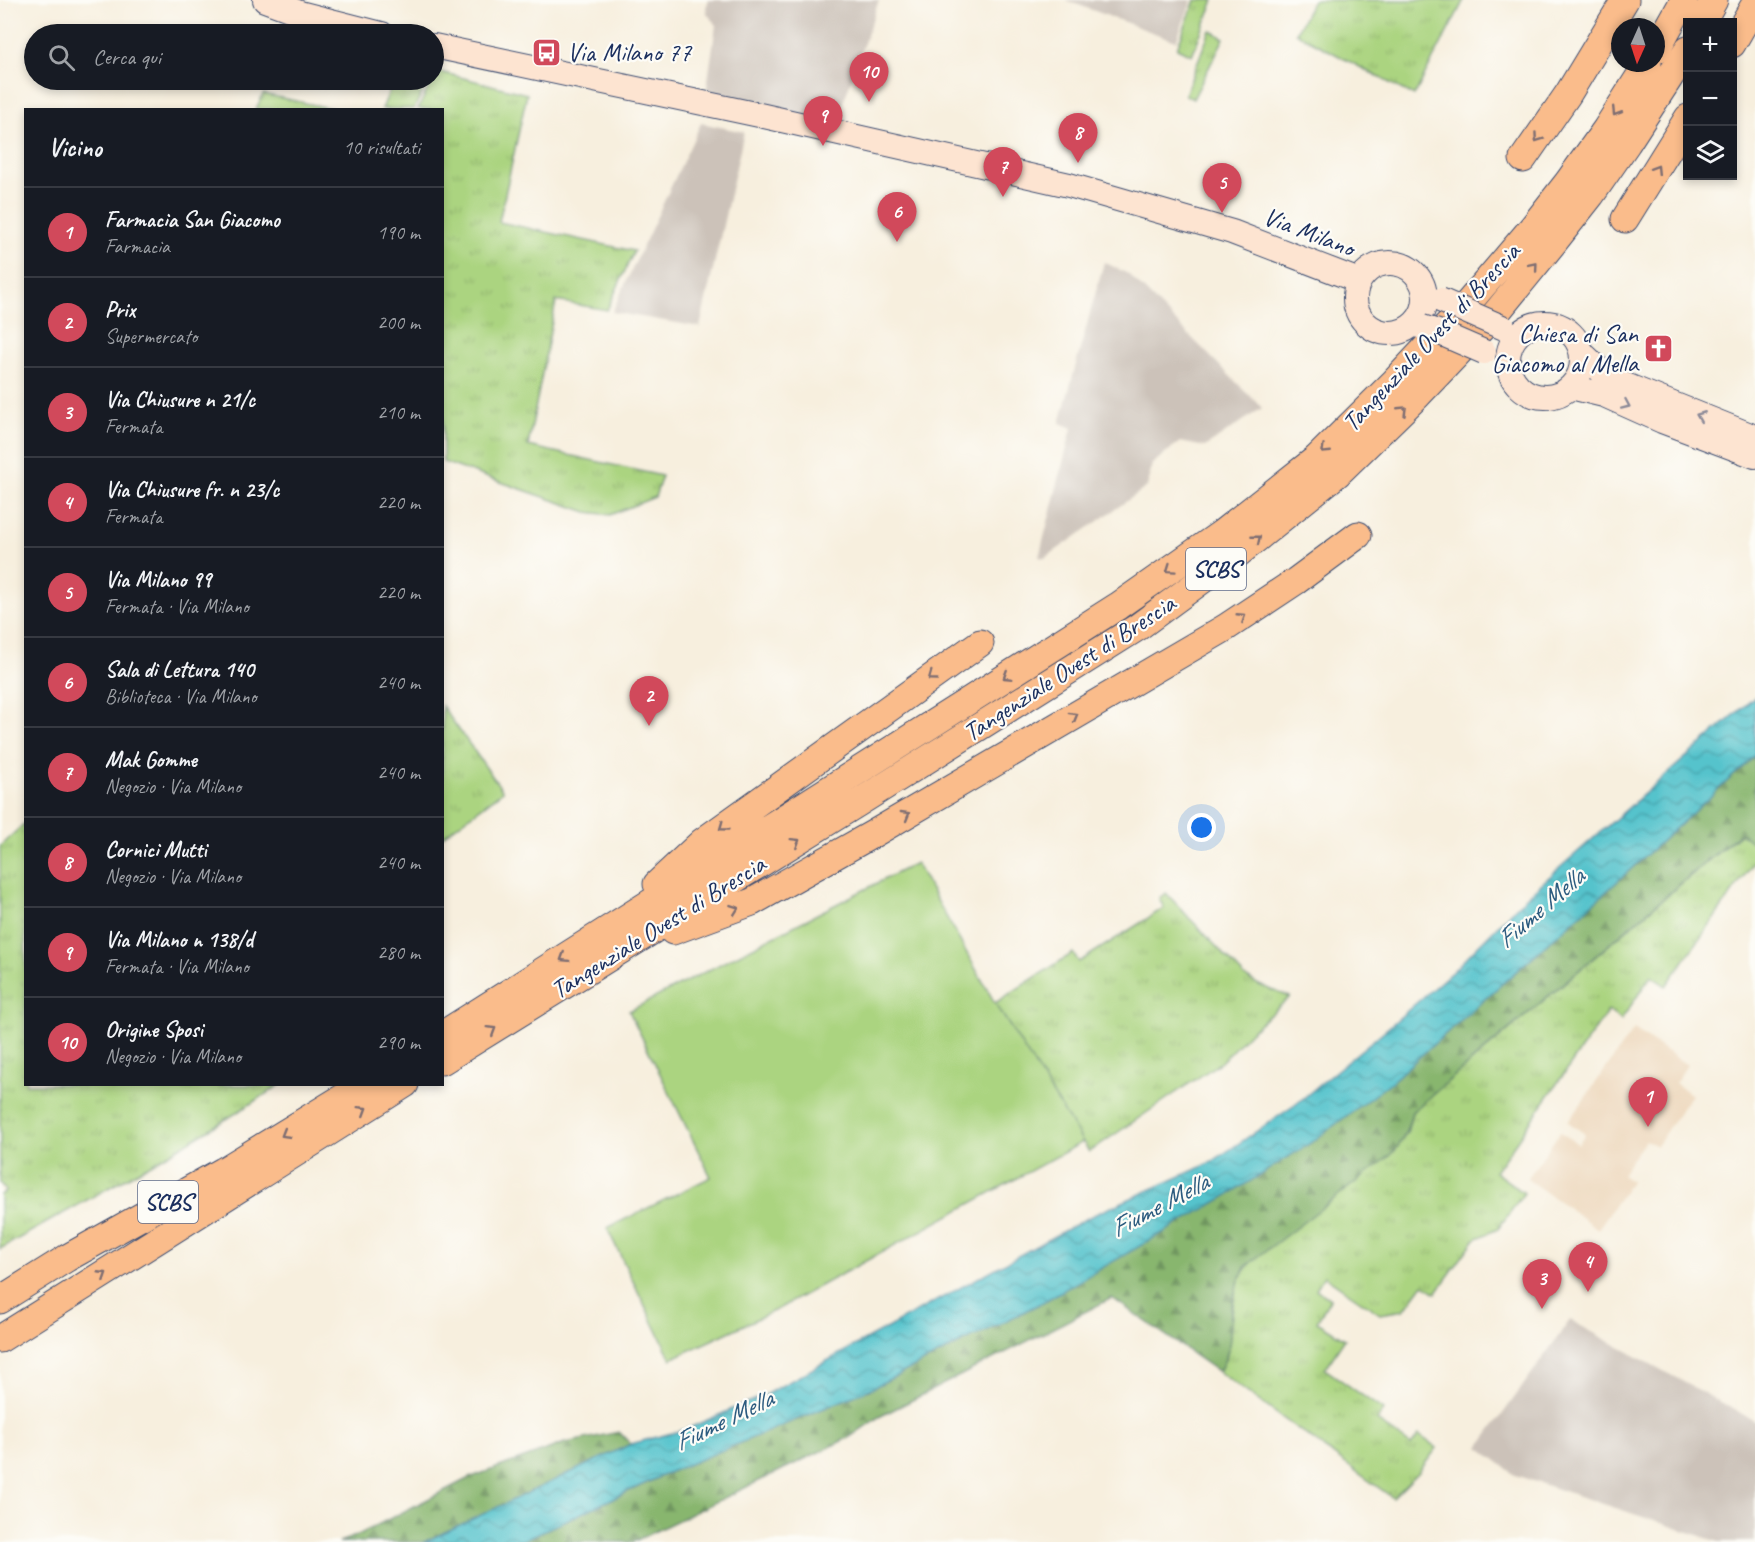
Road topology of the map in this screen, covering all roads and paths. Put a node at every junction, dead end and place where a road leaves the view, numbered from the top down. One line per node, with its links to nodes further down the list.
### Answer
1 (265, 0): 7 (main road)
2 (1625, 0): 14 (highway, one-way to 14)
3 (1684, 0): 8 (highway)
4 (1714, 0): 6 (highway)
5 (1755, 4): 9 (highway)
6 (1704, 18)
7 (342, 24)
8 (1665, 34)
9 (1737, 35)
10 (444, 47): 16 (main road, Via Milano)
11 (1683, 57): 27 (highway, Tangenziale Ovest di Brescia / SCBS, one-way to 11)
12 (1642, 72): 27 (highway, Tangenziale Ovest di Brescia / SCBS, one-way to 27)
13 (1683, 126): 15 (highway, one-way to 13)
14 (1523, 159)
15 (1625, 219)
16 (1359, 281): 17 (main road, Via Milano); 18 (main road, Via Milano)
17 (1432, 295): 18 (main road); 19 (main road, Via Milano, bridge)
18 (1417, 326): 21 (main road, bridge)
19 (1513, 330): 20 (main road); 21 (main road)
20 (1581, 352): 22 (main road); 23 (main road, one-way to 20)
21 (1509, 367): 22 (main road)
22 (1570, 387): 24 (main road, one-way to 24)
23 (1755, 437)
24 (1755, 456)
25 (1358, 535): 27 (highway, one-way to 25)
26 (980, 643): 27 (highway, one-way to 27)
27 (617, 938): 28 (highway, Tangenziale Ovest di Brescia / SCBS, one-way to 28); 29 (highway, Tangenziale Ovest di Brescia / SCBS, one-way to 27)
28 (444, 1034)
29 (444, 1060)
30 (362, 1086): 32 (highway, SCBS, one-way to 32)
31 (402, 1086): 34 (highway, SCBS, one-way to 31)
32 (223, 1171): 33 (highway); 35 (highway, SCBS)
33 (0, 1280)
34 (70, 1296): 36 (highway, SCBS); 37 (highway)
35 (0, 1300)
36 (0, 1339)
37 (0, 1358)

